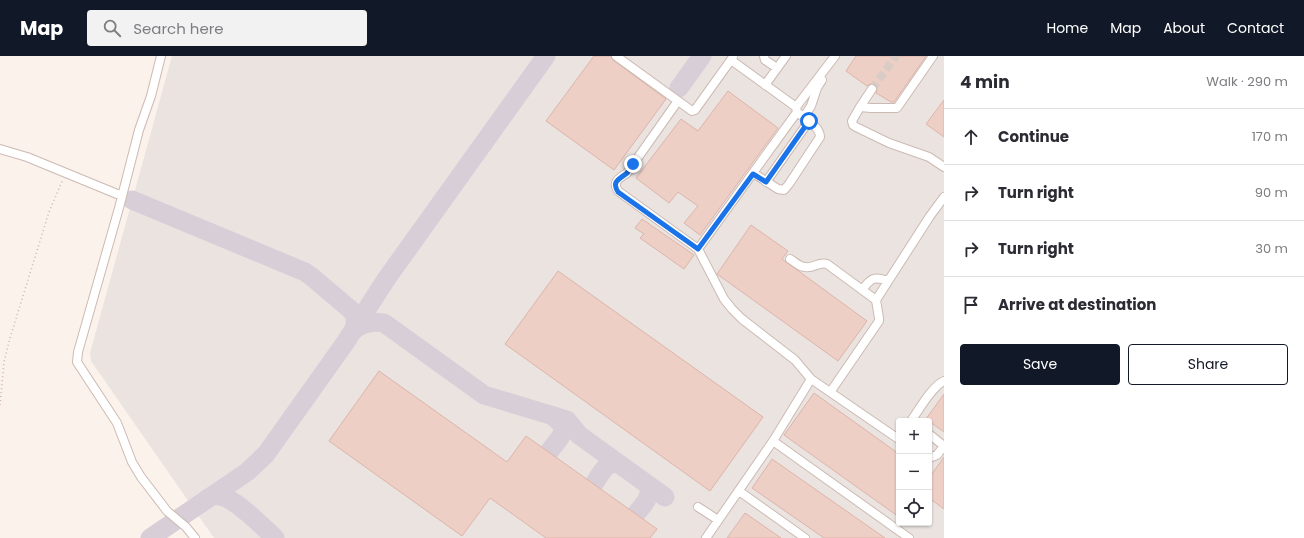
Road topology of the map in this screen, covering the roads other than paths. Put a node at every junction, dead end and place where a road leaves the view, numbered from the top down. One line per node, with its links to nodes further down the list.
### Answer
1 (161, 56): 19 (lane)
2 (616, 56): 7 (lane)
3 (764, 56): 9 (lane)
4 (786, 56): 9 (lane)
5 (835, 56): 8 (lane)
6 (933, 56): 13 (lane)
7 (732, 58): 10 (lane)
8 (829, 65): 14 (lane); 14 (lane)
9 (777, 68): 10 (lane)
10 (765, 85): 14 (lane)
11 (872, 90): 13 (lane)
12 (675, 105): 21 (lane)
13 (860, 106): 16 (lane)
14 (801, 115): 17 (lane); 18 (lane); 18 (lane)
15 (0, 149): 19 (lane)
16 (944, 167)
17 (753, 174): 18 (lane); 21 (lane)
18 (766, 182)
19 (122, 196): 38 (lane)
20 (944, 197): 23 (lane)
21 (698, 249): 26 (lane)
22 (790, 259): 24 (lane)
23 (888, 281): 24 (lane); 25 (lane)
24 (862, 290): 25 (lane)
25 (876, 300): 28 (lane)
26 (811, 378): 28 (lane); 32 (lane)
27 (944, 381): 29 (lane)
28 (831, 391): 31 (lane)
29 (914, 418)
30 (932, 436): 33 (lane)
31 (896, 437)
32 (773, 441): 35 (lane); 41 (lane)
33 (944, 446): 34 (lane)
34 (932, 457)
35 (739, 491): 37 (lane); 40 (lane)
36 (698, 507): 37 (lane)
37 (718, 520): 39 (lane)
38 (195, 538)
39 (706, 538)
40 (805, 538)
41 (909, 538)

